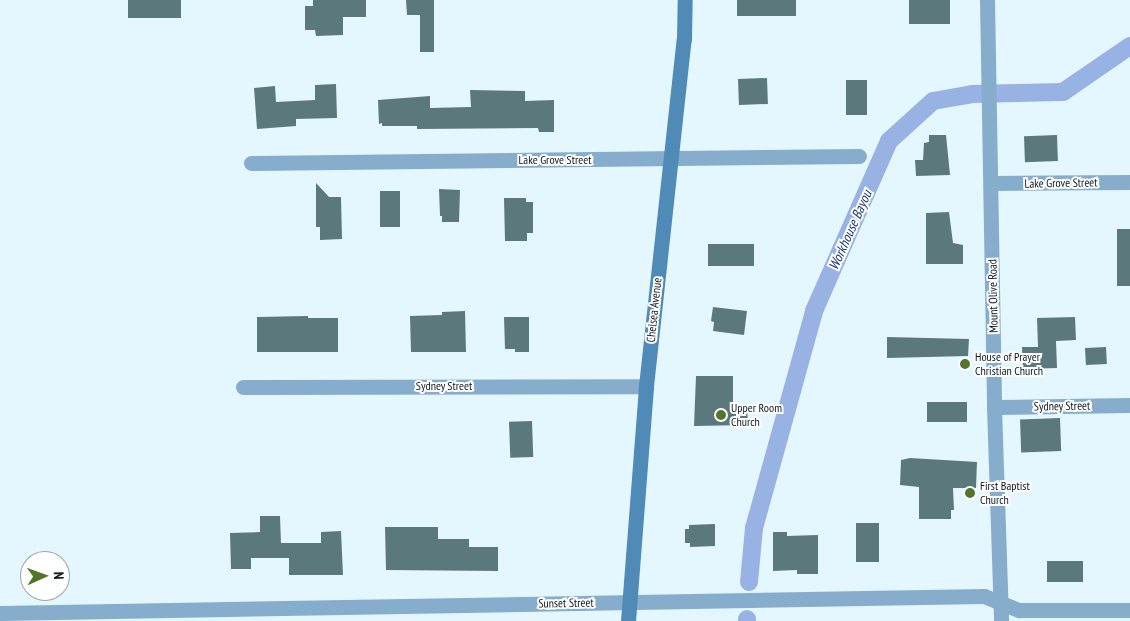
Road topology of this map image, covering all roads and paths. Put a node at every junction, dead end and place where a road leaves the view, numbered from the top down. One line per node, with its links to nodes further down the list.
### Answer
1 (685, 0): 4 (main road, Chelsea Avenue)
2 (987, 0): 7 (street, Mount Olive Road)
3 (859, 156): 4 (street, Lake Grove Street)
4 (670, 159): 5 (street, Lake Grove Street); 8 (main road, Chelsea Avenue)
5 (251, 162)
6 (1130, 182): 7 (street, Lake Grove Street)
7 (992, 183): 11 (street, Mount Olive Road)
8 (646, 386): 9 (street, Sydney Street); 12 (main road, Chelsea Avenue)
9 (243, 387)
10 (1130, 405): 11 (street, Sydney Street)
11 (994, 407): 13 (street, Mount Olive Road)
12 (630, 602): 13 (street, Sunset Street); 15 (street, Sunset Street); 16 (main road, Chelsea Avenue)
13 (1001, 603): 14 (street, Sunset Street); 17 (street, Mount Olive Road)
14 (1130, 610)
15 (0, 613)
16 (628, 621)
17 (1001, 621)

